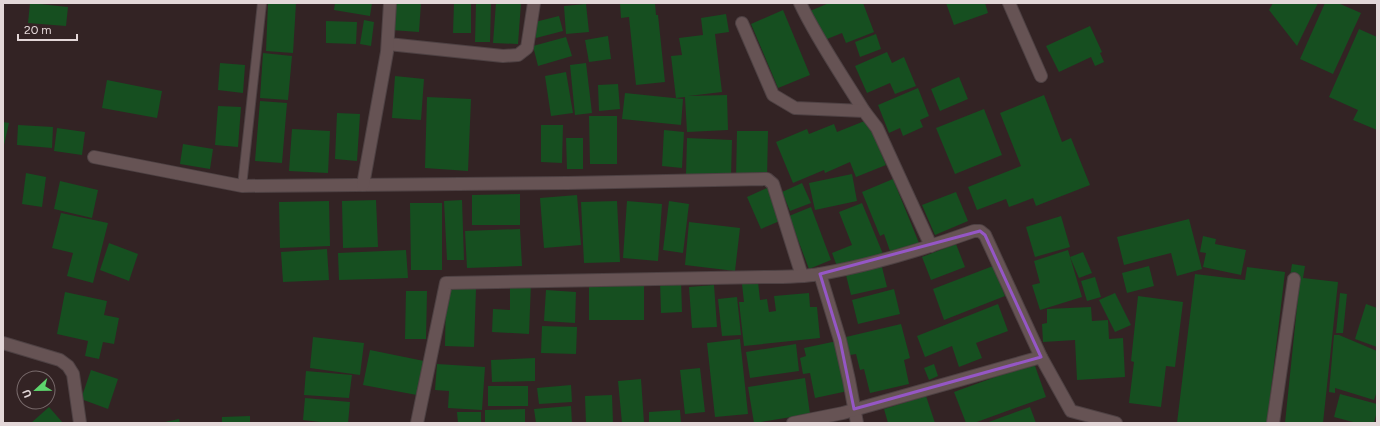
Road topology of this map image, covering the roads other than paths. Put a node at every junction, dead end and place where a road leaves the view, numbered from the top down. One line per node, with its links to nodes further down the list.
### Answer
1 (262, 3): 12 (lane)
2 (390, 3): 7 (street)
3 (534, 3): 7 (street)
4 (800, 3): 9 (street)
5 (1009, 3): 8 (street)
6 (742, 23): 9 (street)
7 (388, 44): 11 (street)
8 (1041, 76)
9 (864, 111): 13 (street)
10 (94, 157): 12 (street)
11 (363, 185): 12 (street); 15 (street)
12 (242, 186)
13 (931, 246): 14 (street); 18 (street)
14 (820, 274): 15 (street); 19 (street)
15 (802, 276): 22 (street)
16 (1294, 279): 26 (street)
17 (3, 343): 21 (street)
18 (1041, 357): 19 (street); 20 (street)
19 (854, 410): 23 (street); 24 (street)
20 (1071, 417): 25 (street)
21 (80, 423)
22 (417, 423)
23 (793, 423)
24 (857, 423)
25 (1116, 423)
26 (1273, 423)

